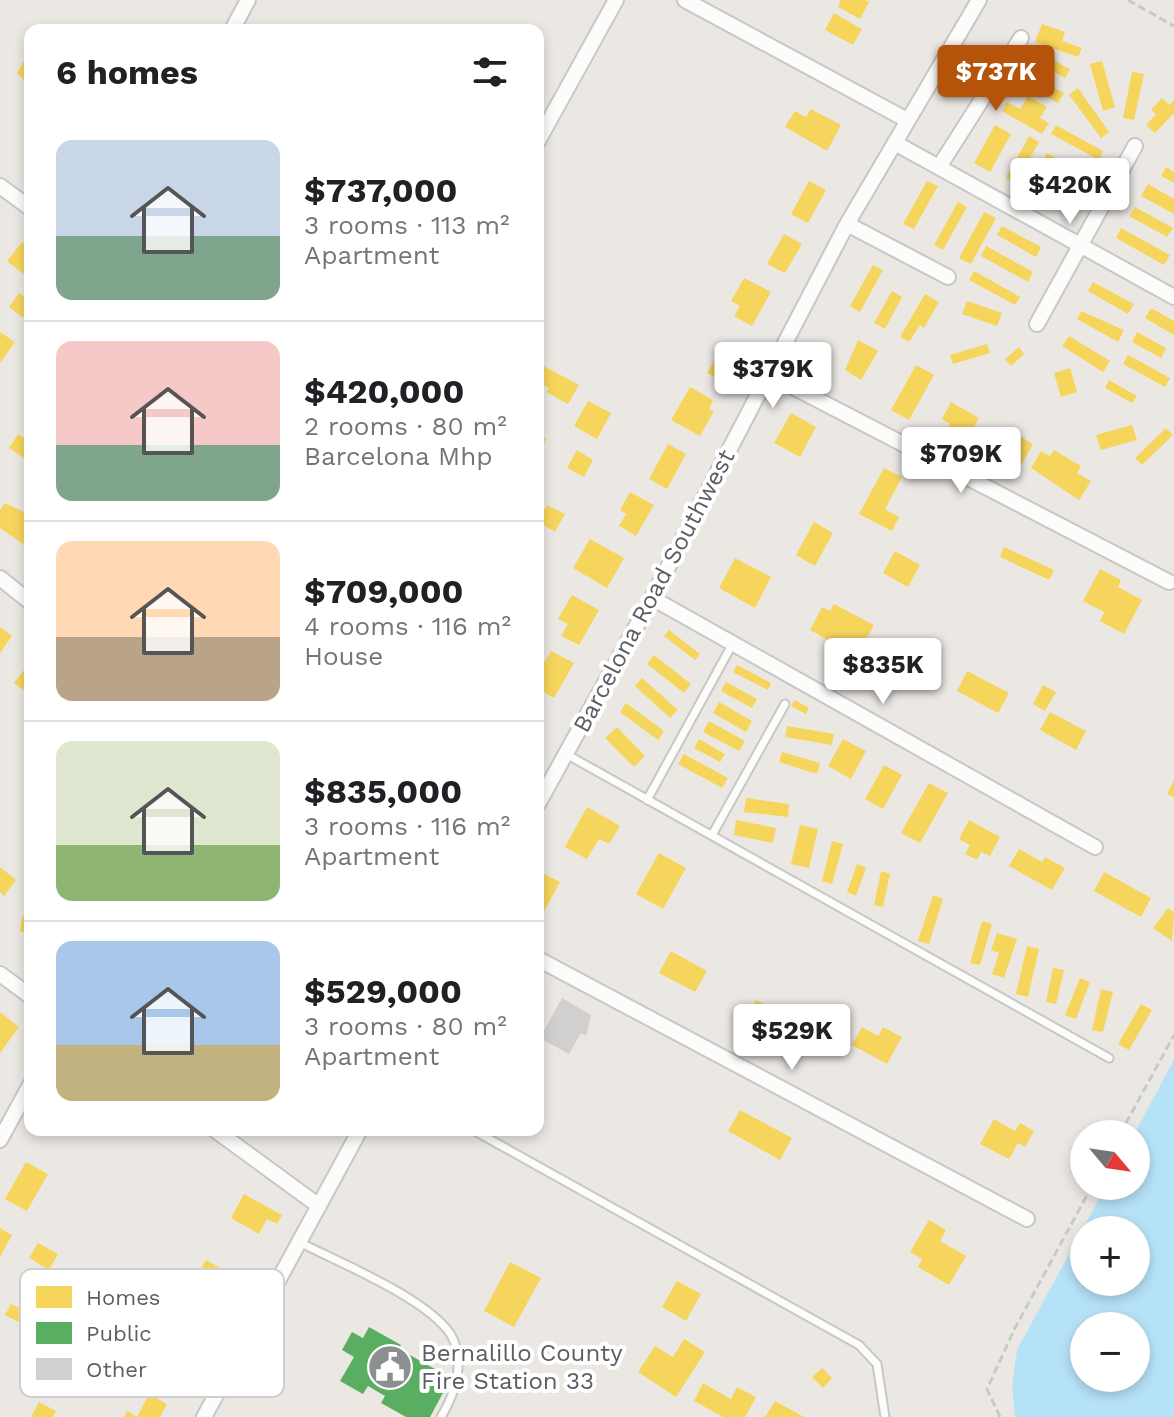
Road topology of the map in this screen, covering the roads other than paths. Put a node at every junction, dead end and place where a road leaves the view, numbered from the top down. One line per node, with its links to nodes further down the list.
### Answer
1 (248, 0): 5 (street)
2 (616, 0): 8 (street)
3 (685, 0): 7 (street)
4 (979, 0): 7 (street, Barcelona Road Southwest)
5 (235, 24)
6 (1021, 38): 11 (street)
7 (907, 120): 9 (street, Barcelona Road Southwest)
8 (544, 130)
9 (895, 143): 11 (street); 14 (street, Barcelona Road Southwest)
10 (1135, 146): 15 (street)
11 (939, 167): 15 (street)
12 (0, 186): 13 (street)
13 (24, 204)
14 (847, 224): 16 (street); 19 (street, Barcelona Road Southwest)
15 (1081, 246): 17 (street); 18 (street)
16 (948, 277)
17 (1174, 297)
18 (1037, 324)
19 (770, 375): 21 (street); 23 (street, Barcelona Road Southwest)
20 (0, 578): 22 (street)
21 (1172, 583)
22 (24, 597)
23 (652, 598): 24 (street); 26 (street, Barcelona Road Southwest)
24 (733, 643): 28 (lane); 30 (street)
25 (785, 704): 29 (lane)
26 (566, 754): 27 (street, Barcelona Road Southwest); 28 (lane)
27 (544, 793)
28 (647, 800): 29 (lane)
29 (712, 835): 34 (lane)
30 (1095, 847)
31 (544, 962): 41 (street)
32 (0, 974): 33 (street)
33 (24, 992)
34 (1109, 1058)
35 (24, 1096): 39 (street)
36 (223, 1136): 40 (street)
37 (357, 1136): 40 (street)
38 (484, 1136): 47 (lane)
39 (0, 1140)
40 (319, 1206): 42 (street)
41 (1027, 1219)
42 (299, 1242): 43 (street); 46 (lane)
43 (284, 1270)
44 (215, 1397): 45 (street)
45 (204, 1417)
46 (441, 1417)
47 (885, 1417)

